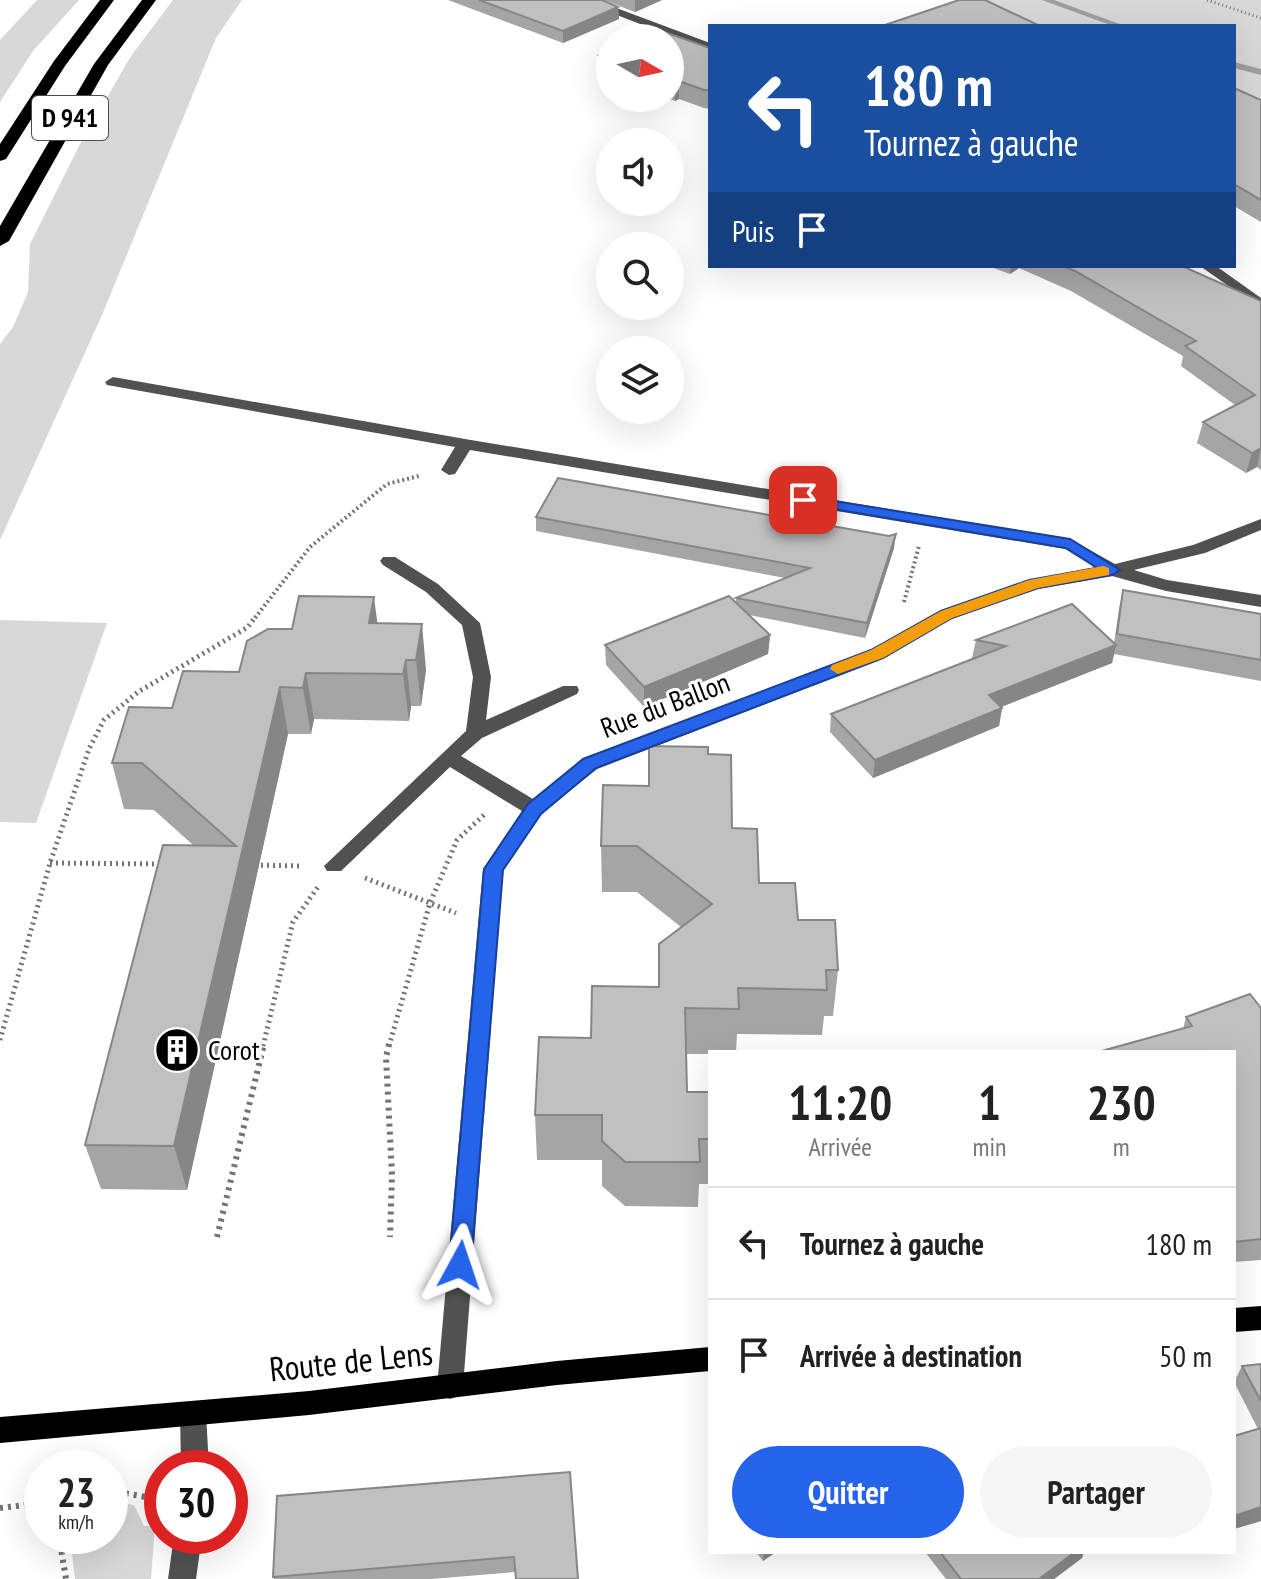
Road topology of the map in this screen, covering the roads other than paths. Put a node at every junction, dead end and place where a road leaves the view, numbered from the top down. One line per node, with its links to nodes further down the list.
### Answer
1 (107, 0): 5 (highway, D 941)
2 (149, 0): 6 (highway, D 941)
3 (584, 0): 4 (street)
4 (708, 46)
5 (0, 156)
6 (0, 241)
7 (1210, 268): 8 (street)
8 (1261, 305)
9 (113, 382): 10 (street)
10 (465, 444): 11 (street); 14 (street)
11 (449, 470)
12 (1261, 524): 14 (street, Rue du Ballon)
13 (389, 561): 17 (street)
14 (1112, 570): 15 (street); 19 (street, Rue du Ballon)
15 (1261, 601)
16 (570, 690): 17 (street)
17 (475, 733): 18 (street)
18 (448, 757): 19 (street); 20 (street)
19 (534, 809): 24 (street, Rue du Ballon)
20 (334, 866)
21 (1261, 1318): 22 (main road)
22 (1236, 1320)
23 (708, 1359): 24 (main road, Route de Lens)
24 (450, 1387): 25 (main road, Route de Lens)
25 (193, 1413): 26 (main road, Route de Lens); 27 (street)
26 (0, 1430)
27 (194, 1450)
28 (185, 1554): 29 (street)
29 (182, 1579)

